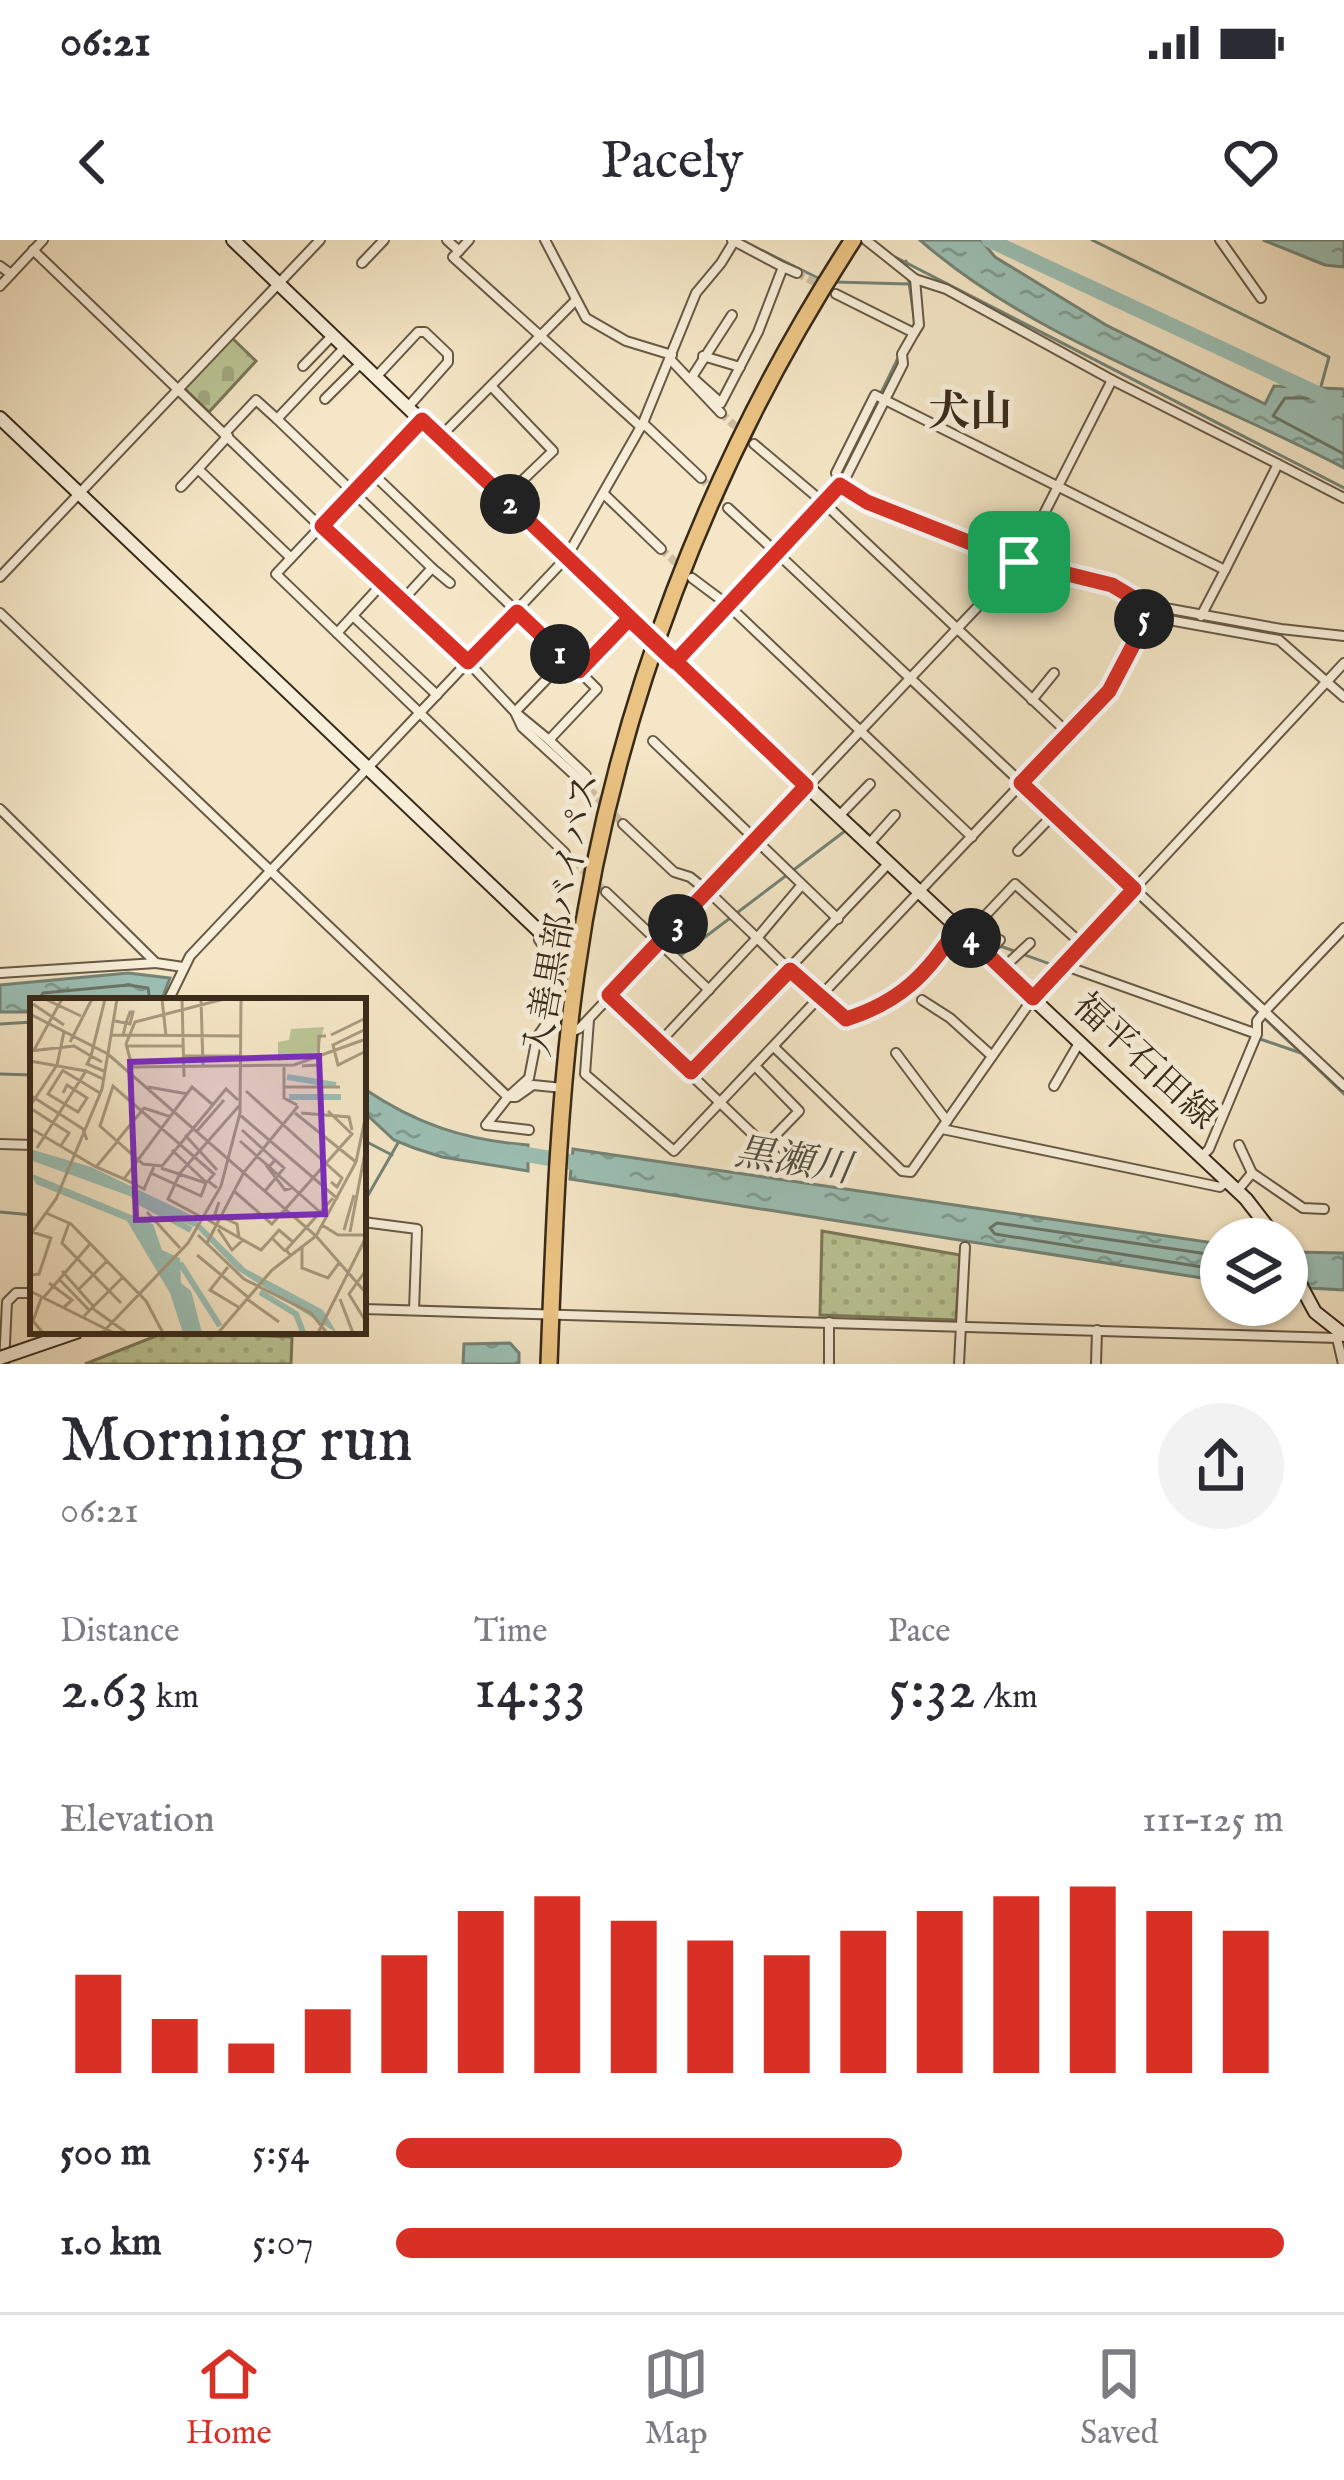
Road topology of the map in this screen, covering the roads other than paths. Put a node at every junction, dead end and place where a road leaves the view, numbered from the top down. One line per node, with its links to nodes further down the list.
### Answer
1 (43, 240): 11 (street)
2 (233, 240): 19 (main road, 福平石田線)
3 (320, 240): 19 (street)
4 (384, 240): 13 (street)
5 (447, 240): 12 (street)
6 (469, 240): 12 (street)
7 (545, 240): 23 (street)
8 (734, 240): 15 (street); 30 (street)
9 (1220, 240): 22 (street)
10 (857, 241): 18 (street); 87 (highway, 入善黒部バイパス)
11 (33, 250): 17 (street); 38 (street)
12 (459, 250): 27 (street)
13 (362, 262)
14 (0, 266): 17 (street)
15 (783, 267): 16 (street); 33 (street)
16 (797, 273)
17 (11, 274): 20 (street)
18 (915, 279): 25 (street); 36 (street)
19 (279, 284): 26 (main road, 福平石田線); 38 (street)
20 (0, 286)
21 (836, 294): 25 (street)
22 (1261, 298)
23 (576, 300): 27 (street); 30 (street)
24 (733, 315): 29 (street)
25 (914, 333): 40 (street)
26 (333, 335): 28 (main road, 福平石田線); 32 (street)
27 (538, 337): 37 (street); 46 (street)
28 (344, 347): 31 (main road, 福平石田線); 44 (street)
29 (703, 356): 33 (street); 35 (street)
30 (671, 357): 35 (street); 46 (street)
31 (361, 362): 34 (main road, 福平石田線); 39 (street)
32 (303, 366)
33 (740, 367): 35 (street)
34 (376, 377): 41 (main road, 福平石田線); 41 (street)
35 (691, 380): 42 (street)
36 (1112, 380): 50 (street); 55 (street)
37 (490, 386): 48 (street); 61 (street)
38 (179, 388): 47 (street); 57 (street)
39 (325, 399)
40 (886, 399): 54 (street); 55 (street)
41 (408, 407): 45 (main road, 福平石田線)
42 (722, 413)
43 (0, 418): 57 (main road)
44 (277, 419): 47 (street); 58 (street)
45 (422, 420): 48 (main road, 福平石田線); 52 (street)
46 (642, 425): 53 (street); 59 (street)
47 (226, 435): 51 (street); 64 (street)
48 (440, 437): 61 (main road, 福平石田線)
49 (754, 444): 62 (street)
50 (1277, 464): 60 (street); 71 (street)
51 (198, 469): 56 (street); 68 (street)
52 (372, 473): 58 (street); 78 (street)
53 (701, 478)
54 (840, 485): 62 (street); 69 (street)
55 (1057, 486): 69 (street); 71 (street)
56 (181, 487)
57 (80, 493): 72 (street); 105 (main road)
58 (354, 493): 64 (street); 70 (street)
59 (604, 494): 65 (street); 67 (street)
60 (1344, 498)
61 (503, 499): 67 (main road, 福平石田線)
62 (824, 503): 66 (street); 84 (street)
63 (728, 508): 66 (street)
64 (322, 526): 68 (street); 75 (street)
65 (661, 549)
66 (777, 553): 77 (street); 94 (street)
67 (566, 558): 78 (street); 83 (main road, 福平石田線)
68 (291, 559): 85 (street)
69 (1019, 562): 79 (street); 84 (street)
70 (432, 568): 74 (street); 76 (street)
71 (1225, 570): 82 (street)
72 (0, 577)
73 (692, 578): 77 (street)
74 (450, 583)
75 (381, 585): 76 (street); 81 (street)
76 (401, 602): 89 (street)
77 (728, 605): 90 (street); 101 (street)
78 (517, 612): 88 (street); 89 (street)
79 (1149, 612): 82 (street); 95 (street); 102 (street)
80 (0, 613): 120 (street)
81 (353, 616): 85 (street); 96 (street)
82 (1202, 616): 86 (street)
83 (629, 619): 87 (main road, 福平石田線); 92 (street)
84 (955, 628): 94 (street); 98 (street)
85 (337, 633): 100 (street)
86 (1344, 635)
87 (656, 644): 90 (main road, 福平石田線); 137 (highway, 入善黒部バイパス)
88 (566, 659): 92 (street); 99 (street)
89 (468, 662): 96 (street); 99 (street)
90 (675, 662): 108 (main road, 福平石田線)
91 (1344, 663): 95 (street)
92 (579, 671): 103 (street)
93 (1054, 674): 98 (street)
94 (908, 680): 101 (street); 106 (street)
95 (1327, 682): 97 (street); 122 (street)
96 (437, 695): 100 (street)
97 (1344, 698)
98 (1032, 700): 102 (street)
99 (515, 712): 103 (street); 103 (street)
100 (421, 713): 105 (street); 118 (street)
101 (859, 730): 108 (street); 114 (street)
102 (1069, 734): 106 (street)
103 (549, 740)
104 (653, 741): 115 (street)
105 (370, 768): 120 (street); 129 (main road)
106 (1021, 783): 110 (street); 114 (street)
107 (870, 784): 112 (street)
108 (806, 786): 112 (main road, 福平石田線); 115 (street)
109 (0, 809): 136 (street)
110 (1054, 814): 117 (street); 122 (street)
111 (895, 815): 116 (street)
112 (839, 816): 116 (main road, 福平石田線)
113 (623, 824): 125 (street)
114 (972, 837): 124 (street)
115 (756, 843): 121 (street); 125 (street)
116 (869, 844): 119 (main road, 福平石田線)
117 (1018, 851)
118 (565, 853)
119 (890, 863): 124 (main road, 福平石田線); 126 (street)
120 (272, 871): 139 (street); 163 (street)
121 (800, 887): 126 (street); 130 (street)
122 (1134, 889): 134 (street); 149 (street)
123 (606, 892): 132 (street)
124 (920, 892): 128 (main road, 福平石田線); 145 (street)
125 (710, 893): 130 (street); 132 (street)
126 (838, 919): 141 (street)
127 (1344, 928): 149 (street)
128 (963, 931): 134 (street); 135 (main road, 福平石田線); 145 (street)
129 (542, 934): 137 (main road); 163 (street)
130 (757, 938): 141 (street); 143 (street)
131 (1000, 940): 135 (street)
132 (660, 942): 143 (street); 144 (street)
133 (1030, 943): 140 (street)
134 (1082, 944): 138 (street)
135 (987, 954): 140 (main road, 福平石田線)
136 (156, 963): 139 (street); 142 (street)
137 (578, 963): 151 (highway, 入善黒部バイパス)
138 (1063, 964): 147 (street); 152 (street)
139 (182, 968): 146 (street)
140 (1002, 969): 147 (main road, 福平石田線)
141 (790, 970): 145 (street); 159 (street)
142 (0, 973)
143 (709, 990): 153 (street)
144 (609, 995): 150 (street); 153 (street)
145 (819, 997): 155 (street)
146 (169, 998)
147 (1033, 998): 154 (main road, 福平石田線); 157 (street)
148 (922, 1000): 157 (street)
149 (1265, 1011): 152 (street); 160 (street)
150 (589, 1018): 151 (street); 164 (street)
151 (570, 1033): 162 (highway, 入善黒部バイパス)
152 (1257, 1034): 171 (street)
153 (660, 1042): 159 (street)
154 (1079, 1043): 161 (street); 171 (main road, 福平石田線)
155 (774, 1047): 158 (street); 165 (street)
156 (896, 1053): 165 (street)
157 (992, 1056): 165 (street)
158 (755, 1066): 164 (street); 169 (street)
159 (691, 1072): 164 (street)
160 (1344, 1086)
161 (1054, 1087)
162 (564, 1089): 163 (street); 183 (highway, 入善黒部バイパス)
163 (508, 1097): 166 (street)
164 (722, 1101): 169 (street)
165 (944, 1125): 174 (street)
166 (529, 1130)
167 (0, 1144): 168 (street)
168 (30, 1145)
169 (766, 1145): 172 (street)
170 (1239, 1145): 173 (street)
171 (1201, 1157): 174 (main road, 福平石田線)
172 (785, 1165)
173 (1252, 1173): 174 (street); 175 (street)
174 (1232, 1186): 176 (main road, 福平石田線)
175 (1324, 1208)
176 (1259, 1218)
177 (366, 1222): 182 (street)
178 (964, 1247): 185 (street)
179 (30, 1294): 189 (street)
180 (1308, 1302): 188 (main road)
181 (366, 1309): 182 (street)
182 (414, 1310): 183 (street)
183 (551, 1314): 184 (street); 190 (highway, 入善黒部バイパス)
184 (829, 1322): 185 (street); 191 (street)
185 (961, 1325): 186 (street); 192 (street)
186 (1097, 1330): 188 (street); 193 (street)
187 (71, 1334): 189 (main road, bridge)
188 (1340, 1335): 194 (street)
189 (2, 1361)
190 (549, 1364)
191 (829, 1364)
192 (959, 1364)
193 (1096, 1364)
194 (1343, 1364)

